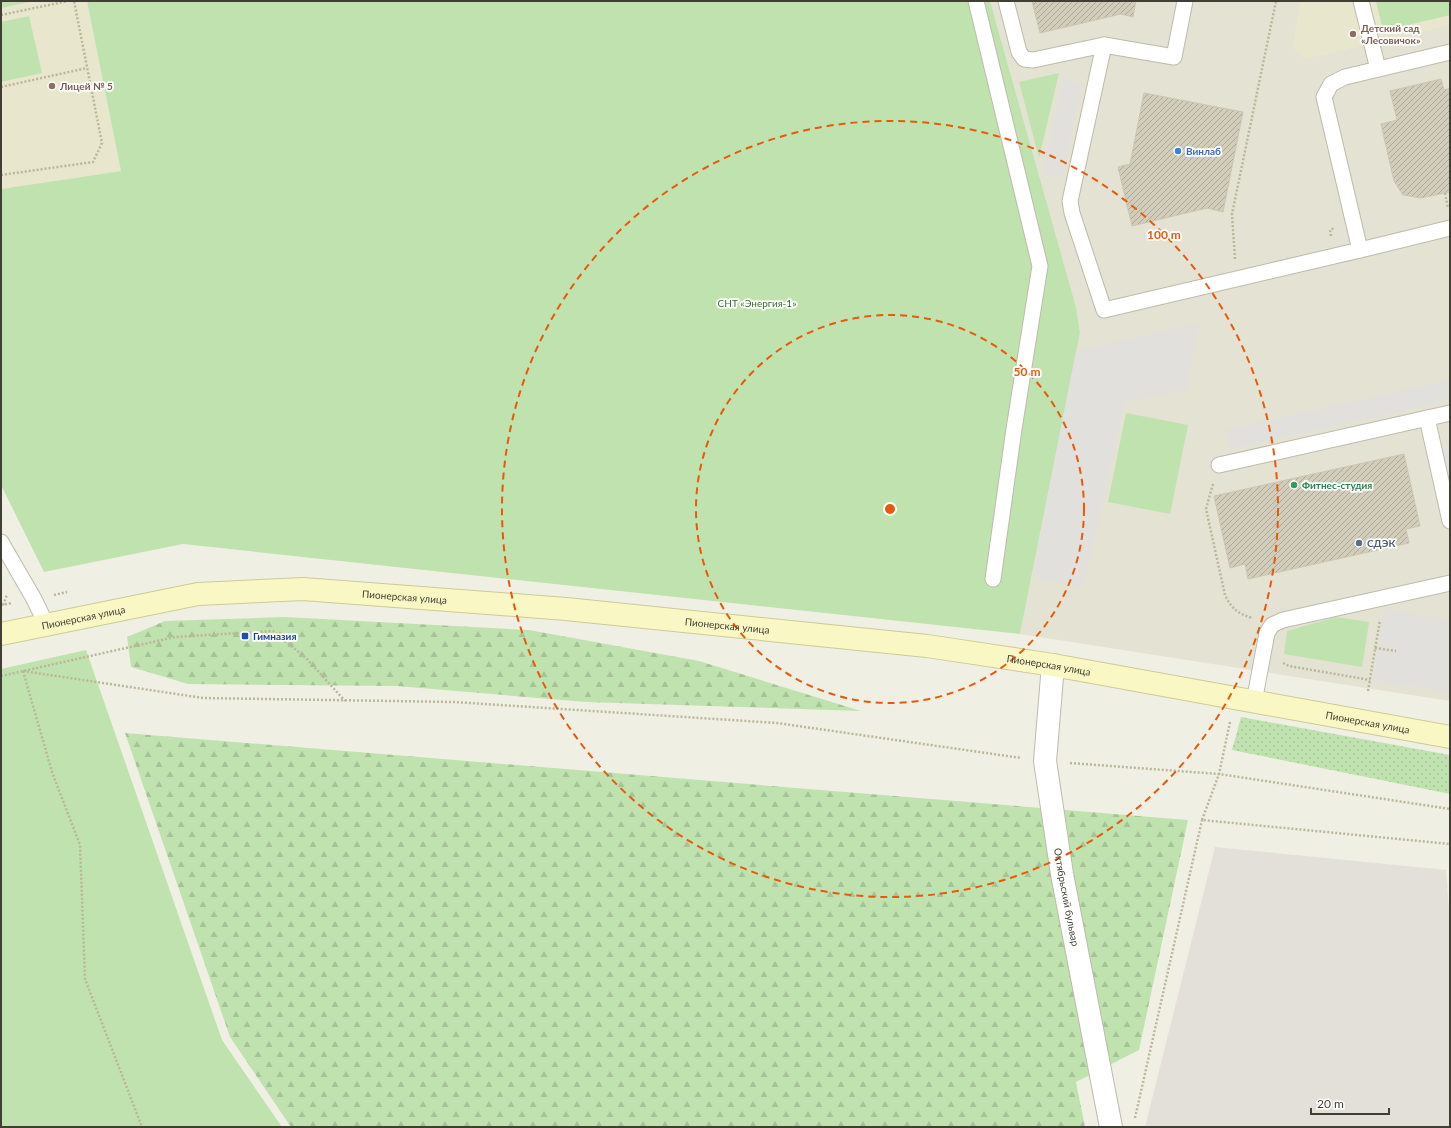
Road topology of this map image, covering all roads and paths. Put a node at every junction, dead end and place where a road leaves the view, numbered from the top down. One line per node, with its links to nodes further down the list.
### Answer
1 (68, 1): 8 (path)
2 (74, 1): 11 (path)
3 (976, 1): 27 (lane)
4 (1006, 1): 9 (lane)
5 (1185, 1): 9 (lane)
6 (1276, 1): 21 (path)
7 (1361, 1): 12 (lane)
8 (1, 15)
9 (1104, 45): 20 (lane)
10 (1450, 52): 12 (lane)
11 (87, 68): 13 (path); 14 (path)
12 (1378, 69): 17 (lane)
13 (1, 87)
14 (1, 175)
15 (1445, 193): 16 (path)
16 (1448, 212)
17 (1354, 223): 19 (path); 20 (lane)
18 (1450, 228): 20 (lane)
19 (1332, 240)
20 (1360, 250)
21 (1235, 260)
22 (1450, 413): 23 (lane)
23 (1427, 418): 24 (lane); 25 (lane)
24 (1219, 465): 31 (path)
25 (1450, 521)
26 (1, 542): 30 (lane)
27 (993, 579)
28 (1450, 583): 29 (lane)
29 (1383, 598): 31 (lane); 33 (path)
30 (46, 624): 32 (main road, Пионерская улица); 36 (main road, Пионерская улица)
31 (1272, 625): 42 (lane)
32 (1, 634)
33 (1375, 648): 34 (path); 39 (path)
34 (1396, 651)
35 (1282, 660): 39 (path)
36 (1053, 666): 42 (main road, Пионерская улица); 45 (street, Октябрьский бульвар)
37 (23, 671): 38 (path); 41 (path); 41 (path); 51 (path)
38 (1, 676)
39 (1370, 680): 40 (path)
40 (1368, 691)
41 (345, 700): 45 (path)
42 (1254, 702): 44 (main road, Пионерская улица)
43 (1231, 717): 46 (path)
44 (1450, 737)
45 (1045, 761): 46 (path); 52 (street, Октябрьский бульвар)
46 (1220, 774): 47 (path); 48 (path)
47 (1450, 809)
48 (1202, 820): 49 (path); 50 (path)
49 (1450, 844)
50 (1135, 1119)
51 (142, 1127)
52 (1111, 1127)

